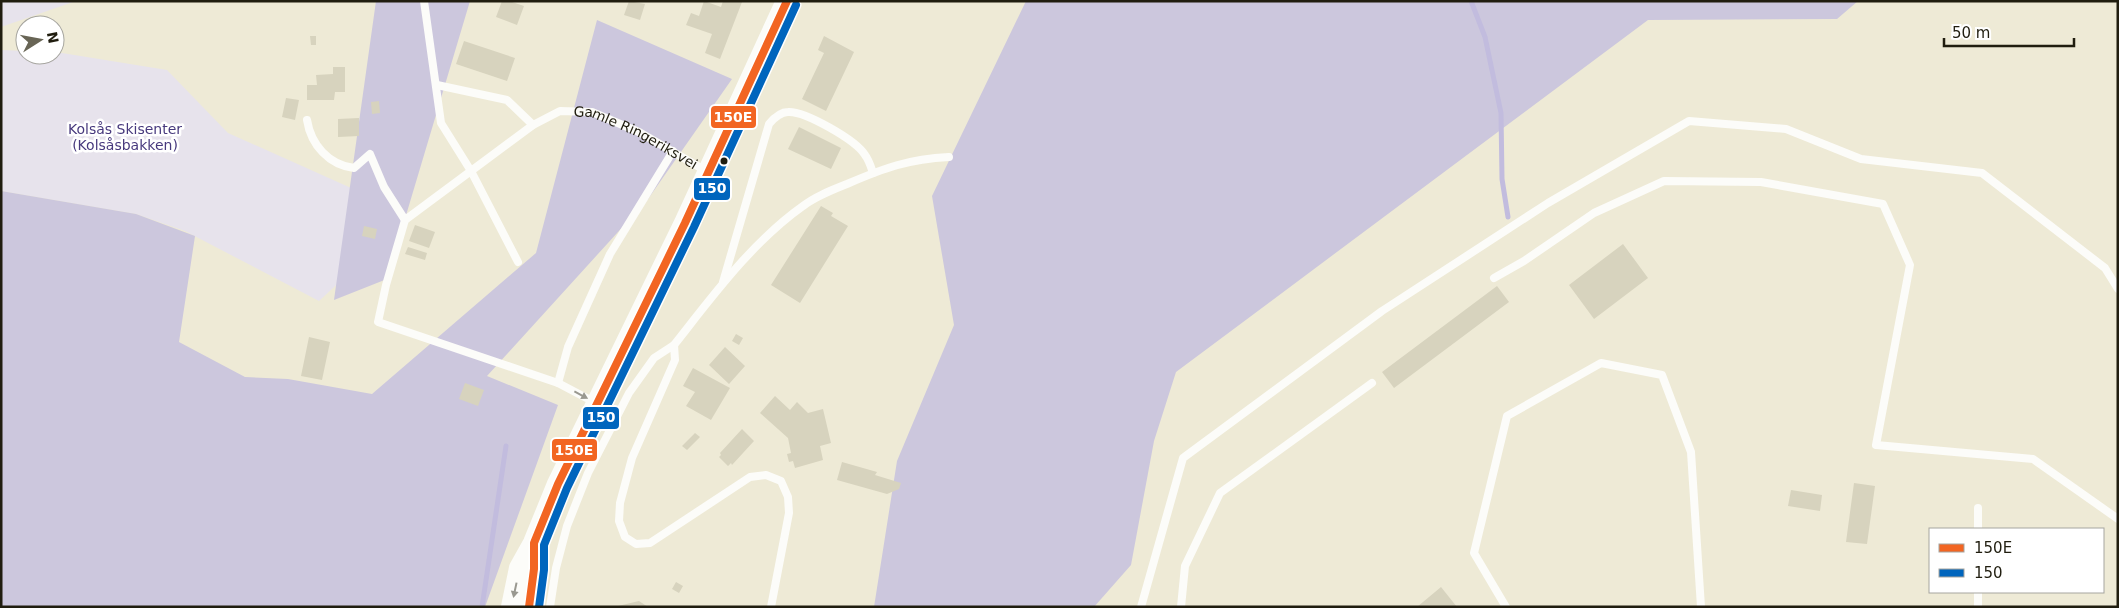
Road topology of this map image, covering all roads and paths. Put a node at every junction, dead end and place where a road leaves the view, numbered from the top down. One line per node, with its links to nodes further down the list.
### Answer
1 (424, 1): 3 (lane)
2 (787, 1): 9 (main road, Gamle Ringeriksvei)
3 (437, 85): 5 (lane); 8 (lane)
4 (307, 120): 11 (lane)
5 (533, 125): 6 (lane, Gamle Ringeriksvei); 8 (lane)
6 (673, 151): 9 (lane, Gamle Ringeriksvei); 17 (lane)
7 (949, 157): 10 (lane)
8 (470, 171): 11 (lane); 12 (lane)
9 (709, 172): 19 (main road, Gamle Ringeriksvei)
10 (873, 173): 14 (lane); 14 (lane)
11 (405, 220): 17 (lane)
12 (518, 262)
13 (1494, 278): 21 (lane)
14 (722, 283): 16 (lane)
15 (2118, 289): 29 (lane)
16 (674, 345): 27 (lane); 28 (lane)
17 (558, 383): 19 (lane, one-way to 19)
18 (1372, 383): 30 (lane)
19 (596, 403): 23 (main road, Gamle Ringeriksvei)
20 (1978, 508): 22 (lane)
21 (2118, 519)
22 (1978, 528)
23 (534, 543): 25 (main road, Gamle Ringeriksvei, one-way to 25); 26 (main road, Gamle Ringeriksvei)
24 (1978, 593): 33 (lane)
25 (512, 607)
26 (529, 607)
27 (550, 607)
28 (771, 607)
29 (1142, 607)
30 (1181, 607)
31 (1506, 607): 32 (lane)
32 (1701, 607)
33 (1978, 607)

